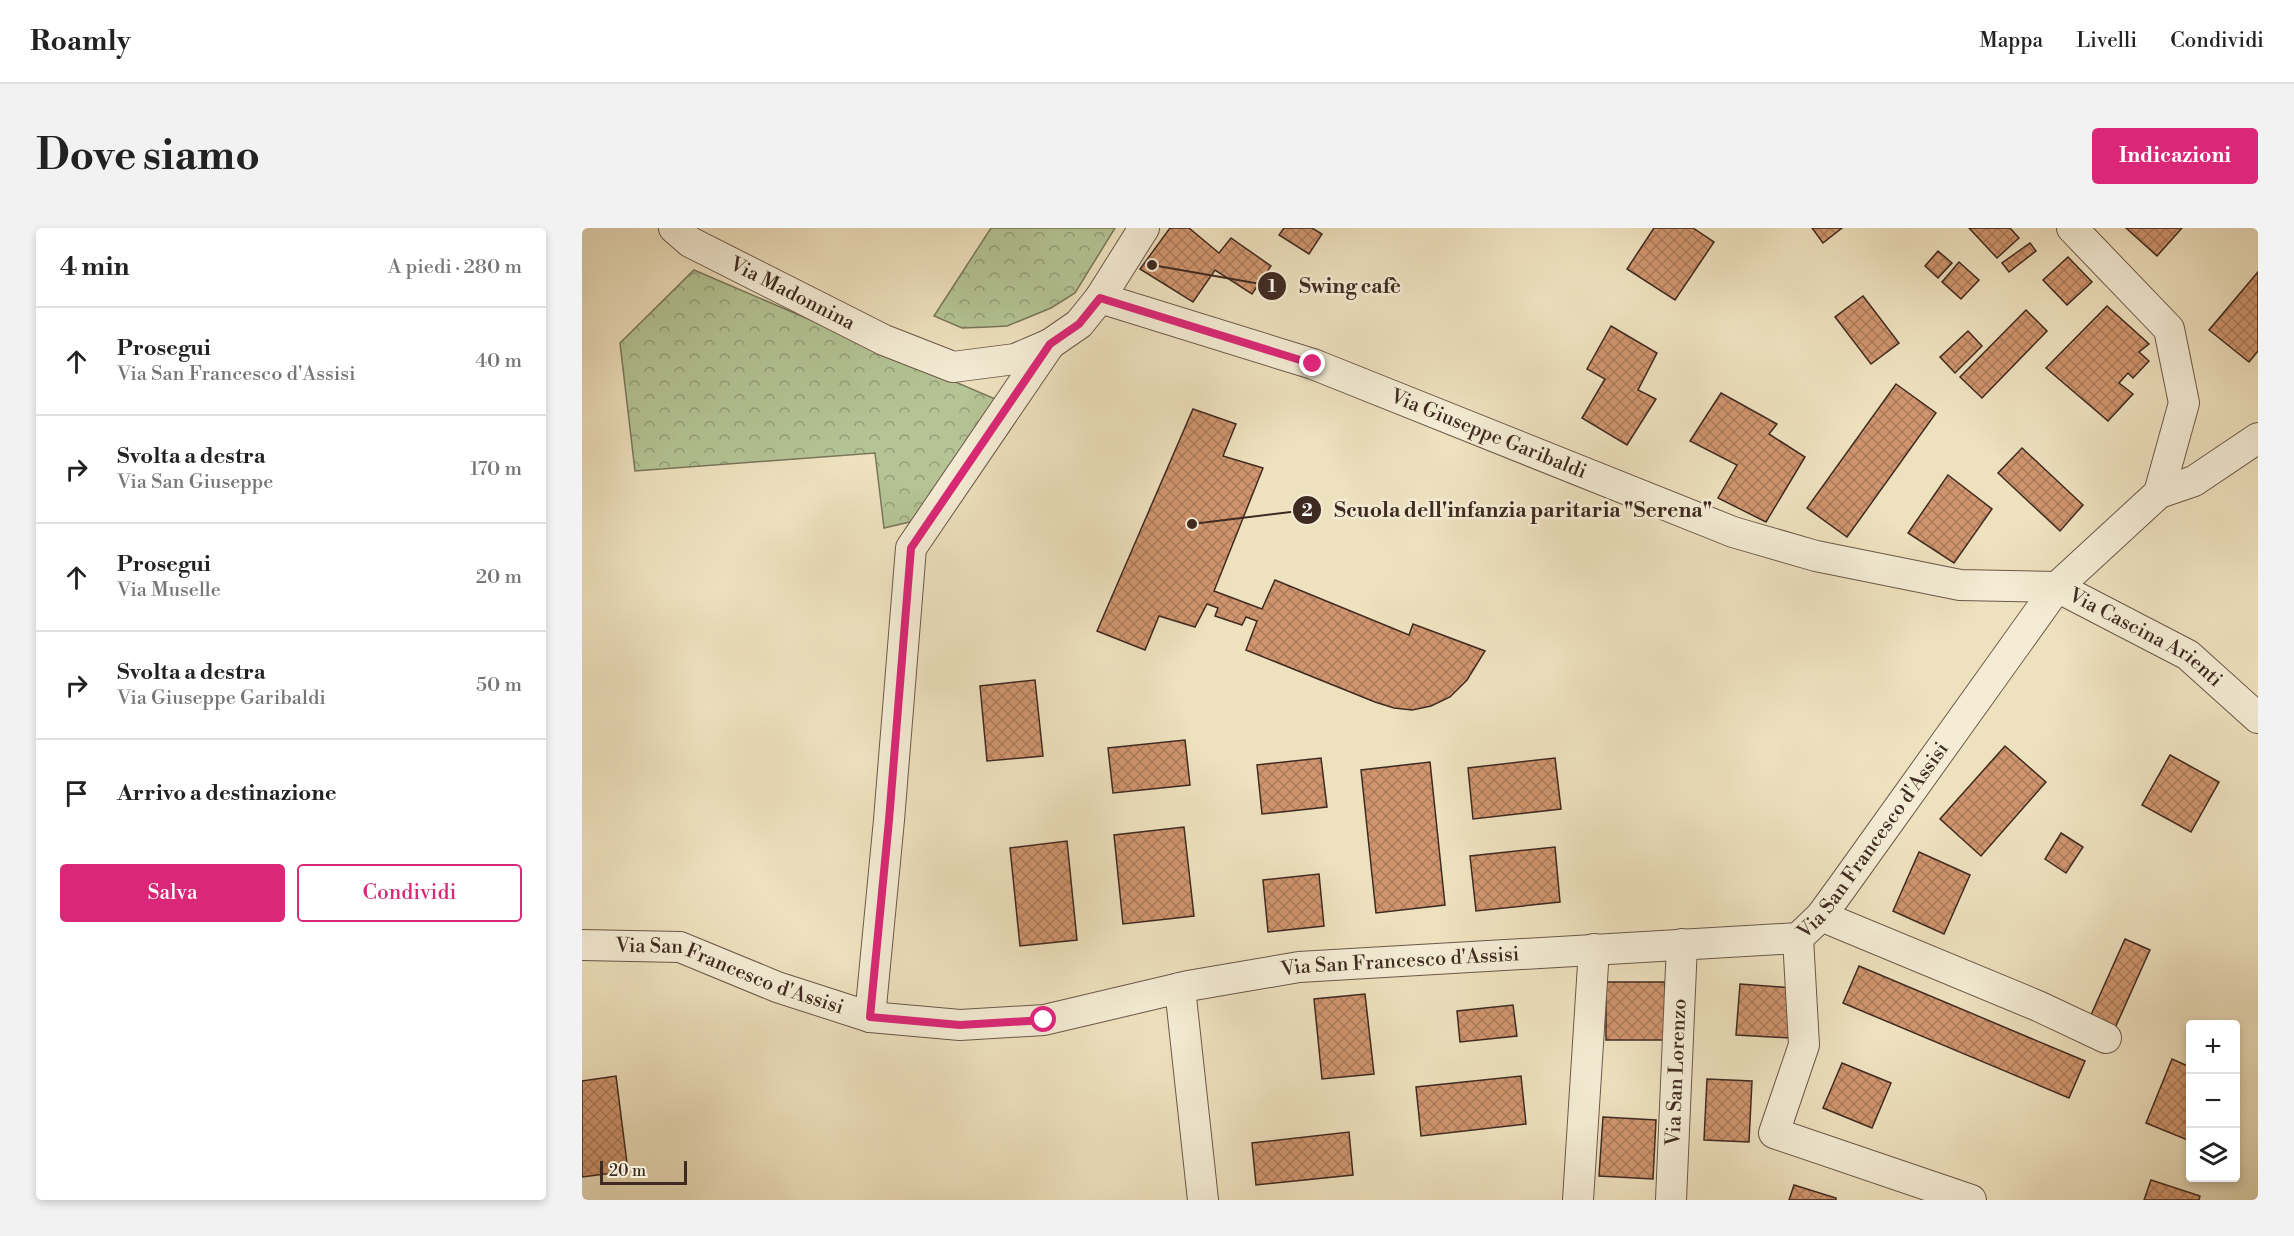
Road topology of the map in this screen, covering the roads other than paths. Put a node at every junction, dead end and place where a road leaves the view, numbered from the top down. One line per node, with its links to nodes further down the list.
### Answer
1 (674, 228): 5 (street, Via Madonnina)
2 (1144, 228): 4 (street)
3 (2072, 228): 7 (street)
4 (1100, 298): 5 (street); 8 (street, Via Giuseppe Garibaldi)
5 (1050, 344): 16 (street)
6 (2258, 438): 7 (street)
7 (2159, 493): 8 (street, Via San Francesco d'Assisi)
8 (2057, 587): 9 (street, Via Cascina Arienti); 10 (street, Via San Francesco d'Assisi)
9 (2258, 718)
10 (1821, 915): 11 (street, Via San Francesco d'Assisi); 17 (street)
11 (1798, 938): 12 (street, Via San Francesco d'Assisi); 21 (street)
12 (1682, 944): 14 (street, Via San Francesco d'Assisi); 20 (street, Via San Lorenzo)
13 (582, 945): 16 (street, Via San Francesco d'Assisi)
14 (1594, 949): 15 (street, Via San Francesco d'Assisi); 19 (street)
15 (1180, 988): 16 (street, Via San Francesco d'Assisi); 18 (street)
16 (870, 1017)
17 (2106, 1038)
18 (1203, 1200)
19 (1578, 1200)
20 (1671, 1200)
21 (1971, 1200)

